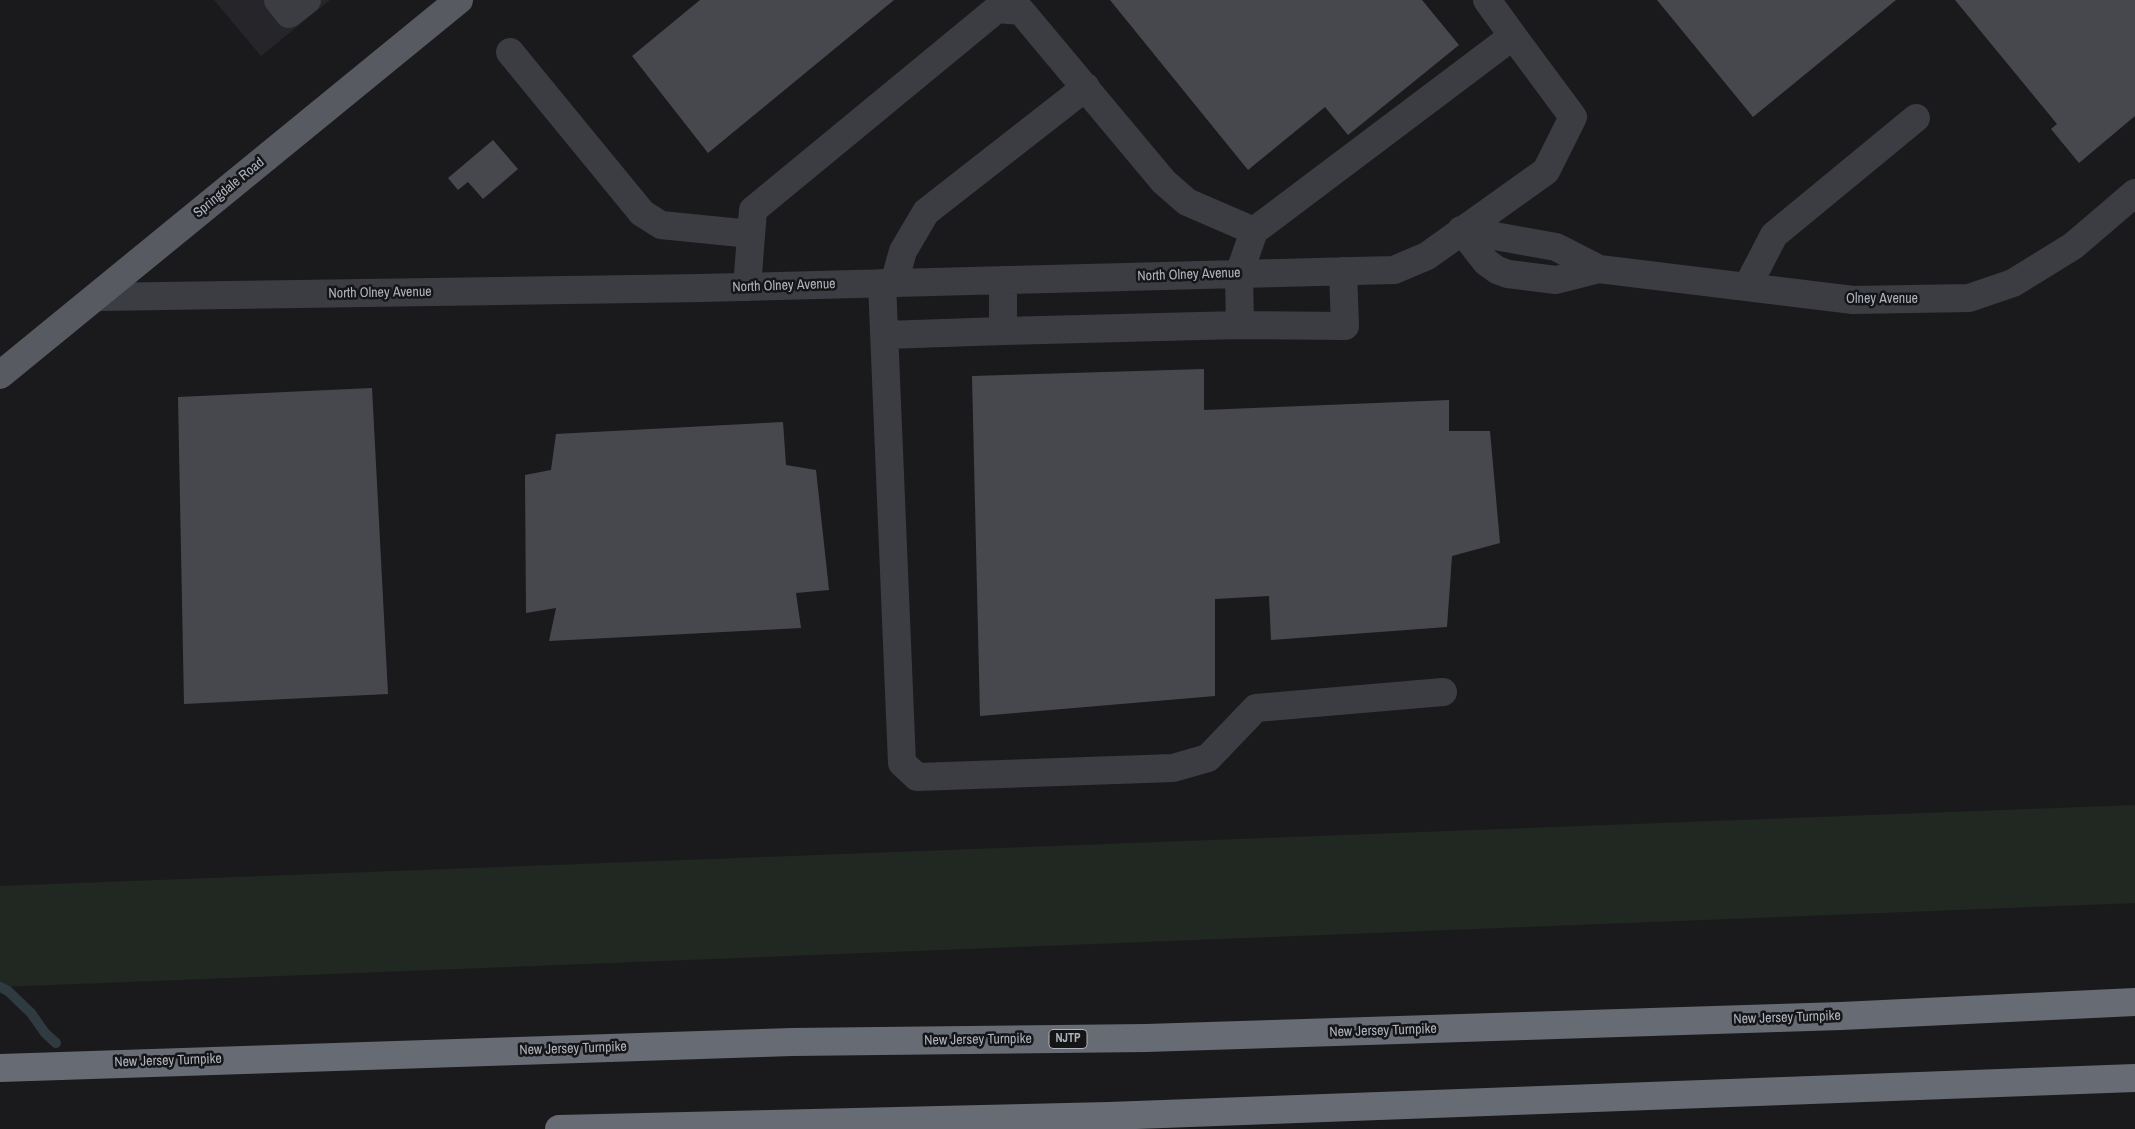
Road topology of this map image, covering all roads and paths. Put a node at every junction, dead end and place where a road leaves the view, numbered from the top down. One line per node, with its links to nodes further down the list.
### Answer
1 (278, 0): 2 (street)
2 (307, 0)
3 (459, 0): 19 (main road, Springdale Road)
4 (1486, 0): 5 (street)
5 (1513, 36): 10 (street, North Olney Avenue); 11 (street)
6 (510, 52): 12 (street)
7 (1086, 87): 11 (street); 12 (street); 16 (street)
8 (1916, 118): 18 (street)
9 (2135, 193): 18 (street, Olney Avenue)
10 (1461, 230): 13 (street, North Olney Avenue); 18 (street, Olney Avenue)
11 (1254, 231): 14 (street)
12 (751, 234): 17 (street)
13 (1343, 271): 14 (street, North Olney Avenue); 20 (street)
14 (1239, 274): 15 (street, North Olney Avenue); 20 (street)
15 (1003, 280): 16 (street, North Olney Avenue); 21 (street)
16 (888, 283): 17 (street, North Olney Avenue); 22 (street)
17 (747, 287): 19 (street, North Olney Avenue)
18 (1747, 287)
19 (96, 297): 23 (main road, Springdale Road)
20 (1240, 325): 21 (street)
21 (1003, 331): 22 (street)
22 (885, 335): 24 (street)
23 (0, 376)
24 (1443, 692)
25 (2135, 1002): 26 (highway, New Jersey Turnpike / NJTP)
26 (0, 1068)
27 (2135, 1078): 28 (highway)
28 (559, 1129)

